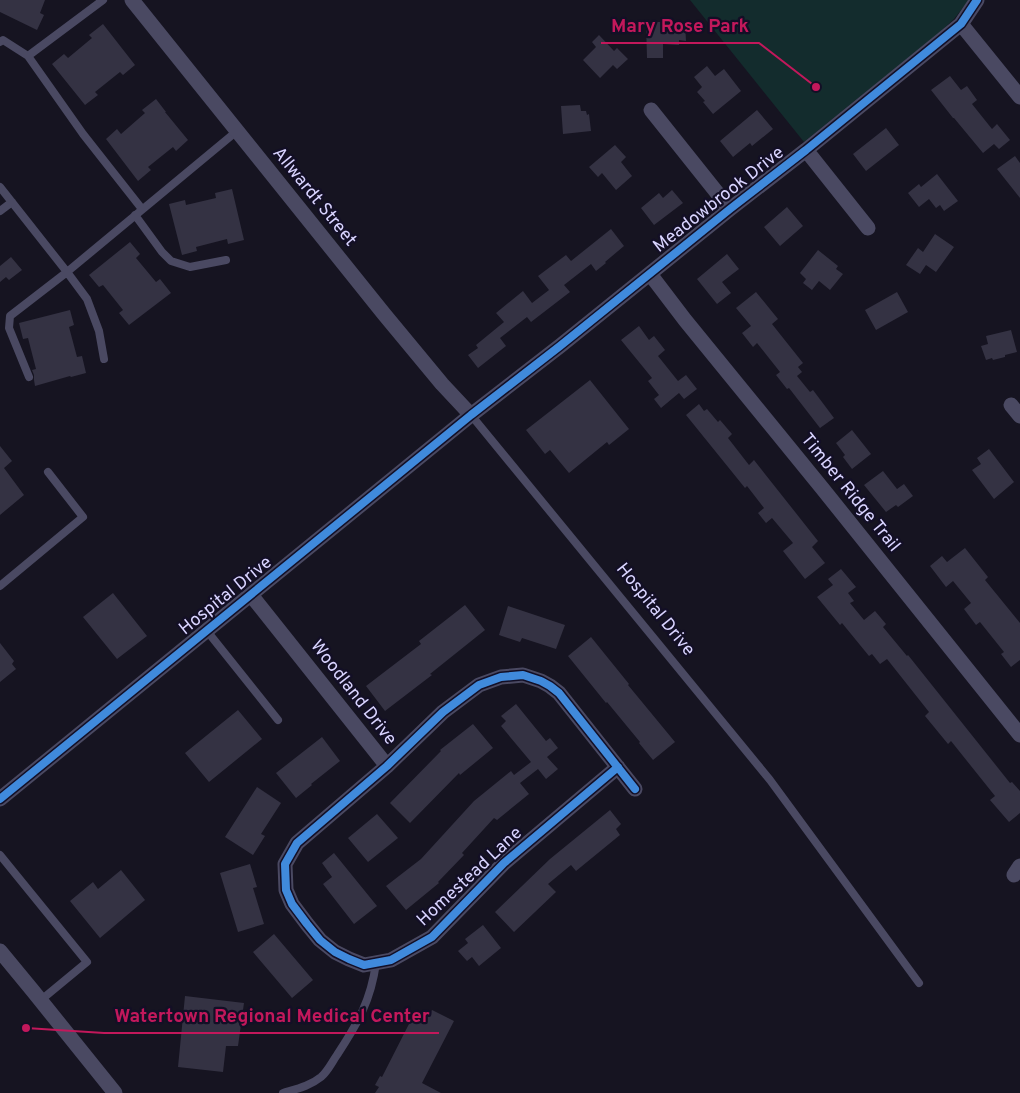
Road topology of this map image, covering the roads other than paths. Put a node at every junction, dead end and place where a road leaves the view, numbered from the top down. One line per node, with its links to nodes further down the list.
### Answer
1 (103, 0): 6 (lane)
2 (132, 0): 9 (street, Allwardt Street)
3 (977, 0): 4 (street, Meadowbrook Drive)
4 (962, 24): 7 (street); 10 (street, Meadowbrook Drive)
5 (1, 39): 6 (lane)
6 (28, 56): 13 (lane)
7 (1020, 97)
8 (651, 110): 14 (street)
9 (237, 132): 13 (lane); 23 (street, Allwardt Street)
10 (806, 150): 14 (street, Meadowbrook Drive); 17 (street)
11 (0, 187): 12 (lane)
12 (12, 202): 15 (lane); 19 (lane)
13 (142, 209): 16 (lane)
14 (730, 209): 20 (street, Meadowbrook Drive)
15 (0, 212)
16 (135, 215): 18 (lane); 19 (lane)
17 (868, 228)
18 (226, 260)
19 (67, 272): 21 (lane); 22 (lane)
20 (650, 274): 23 (street, Meadowbrook Drive); 29 (street, Timber Ridge Trail)
21 (104, 359)
22 (29, 376)
23 (471, 415): 26 (street, Hospital Drive); 37 (lane, Hospital Drive)
24 (48, 472): 25 (lane)
25 (0, 586)
26 (251, 595): 27 (street, Hospital Drive); 30 (street, Woodland Drive)
27 (207, 631): 28 (lane); 33 (street, Hospital Drive)
28 (278, 720)
29 (1020, 736)
30 (386, 766): 31 (street, Woodland Drive); 36 (street, Homestead Lane)
31 (618, 767): 32 (street, Woodland Drive); 36 (street, Homestead Lane)
32 (635, 789)
33 (2, 794)
34 (0, 855): 38 (lane)
35 (0, 951): 38 (street)
36 (376, 963): 40 (lane)
37 (919, 983)
38 (41, 1000): 39 (street)
39 (116, 1093)
40 (282, 1093)

